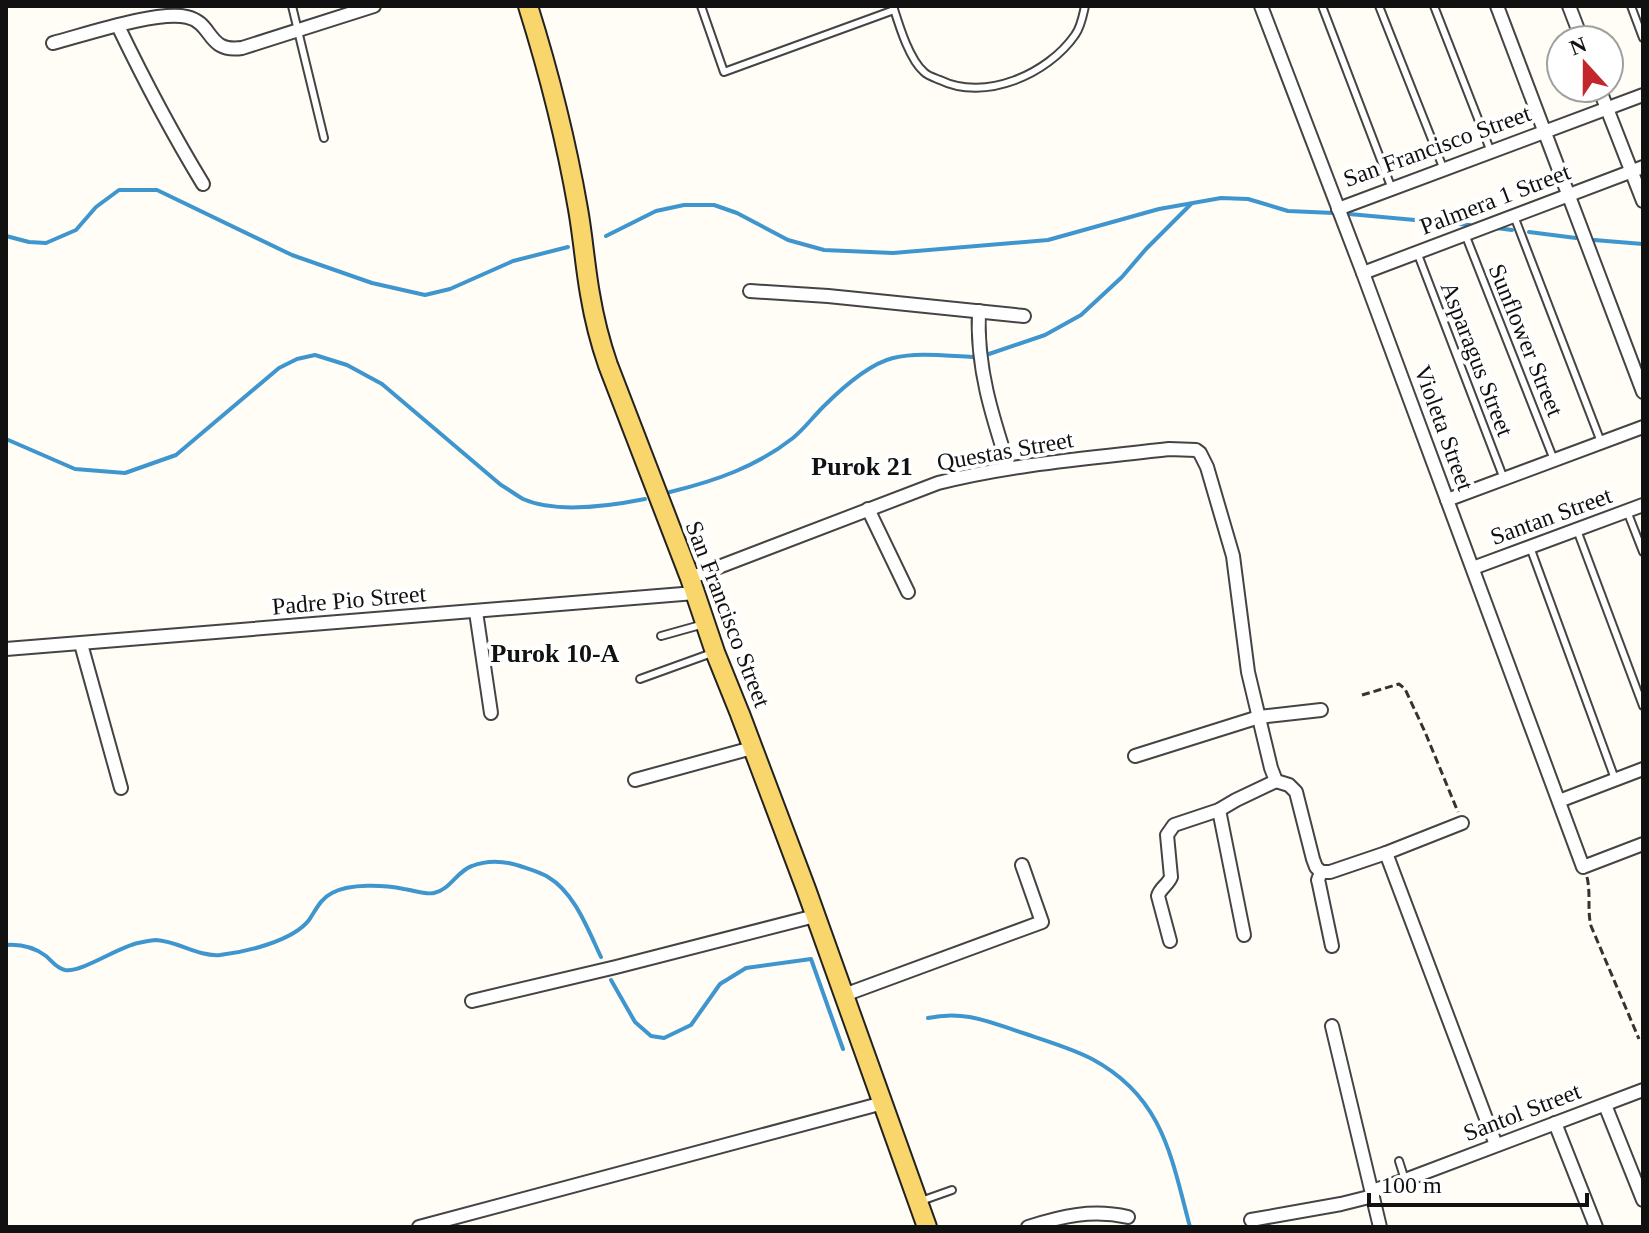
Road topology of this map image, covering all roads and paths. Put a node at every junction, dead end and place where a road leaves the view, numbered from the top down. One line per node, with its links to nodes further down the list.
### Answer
1 (292, 6): 14 (lane)
2 (374, 6): 14 (street)
3 (528, 6): 51 (main road, San Francisco Street)
4 (701, 6): 12 (lane)
5 (1085, 6): 12 (lane)
6 (1261, 6): 29 (street, Violeta Street)
7 (1322, 6): 26 (lane)
8 (1379, 6): 24 (lane)
9 (1434, 6): 22 (lane)
10 (1497, 6): 20 (street)
11 (1631, 6): 15 (lane)
12 (894, 8)
13 (118, 26): 14 (street); 16 (street); 25 (street)
14 (296, 31): 21 (lane)
15 (1643, 38)
16 (53, 43)
17 (1643, 95): 19 (street, San Francisco Street)
18 (1605, 104): 19 (street)
19 (1607, 108): 20 (street, San Francisco Street); 23 (street)
20 (1545, 132): 22 (street, San Francisco Street); 27 (street)
21 (324, 138)
22 (1491, 152): 24 (street, San Francisco Street)
23 (1637, 169): 27 (street, Palmera 1 Street); 28 (street)
24 (1444, 170): 26 (street, San Francisco Street)
25 (203, 184)
26 (1392, 189): 29 (street, San Francisco Street)
27 (1569, 195): 30 (street, Palmera 1 Street); 37 (street)
28 (1643, 201)
29 (1338, 209): 33 (street, Violeta Street)
30 (1514, 216): 31 (street, Palmera 1 Street); 39 (lane)
31 (1465, 234): 32 (street, Palmera 1 Street); 40 (lane, Sunflower Street)
32 (1417, 252): 33 (street, Palmera 1 Street); 42 (lane, Asparagus Street)
33 (1363, 273): 43 (street, Violeta Street)
34 (750, 291): 35 (street)
35 (979, 311): 36 (street); 41 (street)
36 (1024, 316)
37 (1643, 392)
38 (1643, 427): 39 (street)
39 (1601, 442): 40 (street)
40 (1554, 460): 42 (street)
41 (1009, 468): 45 (street, Questas Street); 64 (street, Questas Street)
42 (1504, 479): 43 (street)
43 (1447, 500): 50 (street, Violeta Street)
44 (1643, 505): 46 (street, Santan Street)
45 (868, 509): 51 (street, Questas Street); 52 (street)
46 (1627, 511): 47 (street, Santan Street); 49 (lane)
47 (1577, 530): 48 (street, Santan Street); 61 (lane)
48 (1530, 547): 50 (street, Santan Street); 68 (lane)
49 (1643, 552)
50 (1473, 568): 72 (street, Violeta Street)
51 (693, 586): 53 (street, Padre Pio Street); 54 (main road, San Francisco Street)
52 (908, 592)
53 (476, 612): 56 (street, Padre Pio Street); 63 (street)
54 (706, 624): 55 (lane); 58 (main road, San Francisco Street)
55 (661, 636)
56 (81, 644): 57 (street, Padre Pio Street); 71 (street)
57 (6, 649)
58 (715, 652): 59 (lane); 65 (main road, San Francisco Street)
59 (640, 679)
60 (1362, 695): 74 (path)
61 (1643, 706)
62 (1321, 710): 64 (street)
63 (491, 713)
64 (1259, 717): 66 (street); 70 (street)
65 (752, 748): 69 (street); 80 (main road, San Francisco Street)
66 (1135, 756)
67 (1643, 769): 68 (street)
68 (1615, 779): 72 (street)
69 (635, 780)
70 (1276, 781): 73 (street); 79 (street)
71 (121, 788)
72 (1559, 801): 78 (street, Violeta Street)
73 (1219, 810): 81 (street); 82 (street)
74 (1462, 823): 76 (street)
75 (1643, 844): 78 (street)
76 (1386, 853): 79 (street); 92 (street)
77 (1022, 865): 84 (street)
78 (1583, 867): 87 (path)
79 (1321, 872): 83 (street)
80 (815, 916): 84 (main road, San Francisco Street); 85 (street)
81 (1244, 935)
82 (1170, 941)
83 (1332, 946)
84 (844, 995): 89 (main road, San Francisco Street)
85 (472, 1001)
86 (1332, 1026): 96 (street)
87 (1639, 1039)
88 (1643, 1090): 90 (street, Santol Street)
89 (883, 1103): 98 (main road, San Francisco Street); 101 (street)
90 (1605, 1105): 91 (street, Santol Street); 97 (street)
91 (1555, 1123): 92 (street, Santol Street); 105 (street)
92 (1496, 1145): 94 (street, Santol Street)
93 (1399, 1161): 94 (lane)
94 (1405, 1180): 96 (street, Santol Street)
95 (952, 1190): 98 (lane)
96 (1372, 1193): 100 (street, Santol Street); 104 (street)
97 (1643, 1200)
98 (918, 1202): 102 (main road, San Francisco Street)
99 (1128, 1217): 103 (street)
100 (1251, 1220)
101 (419, 1227)
102 (927, 1227)
103 (1028, 1227)
104 (1380, 1227)
105 (1596, 1227)

